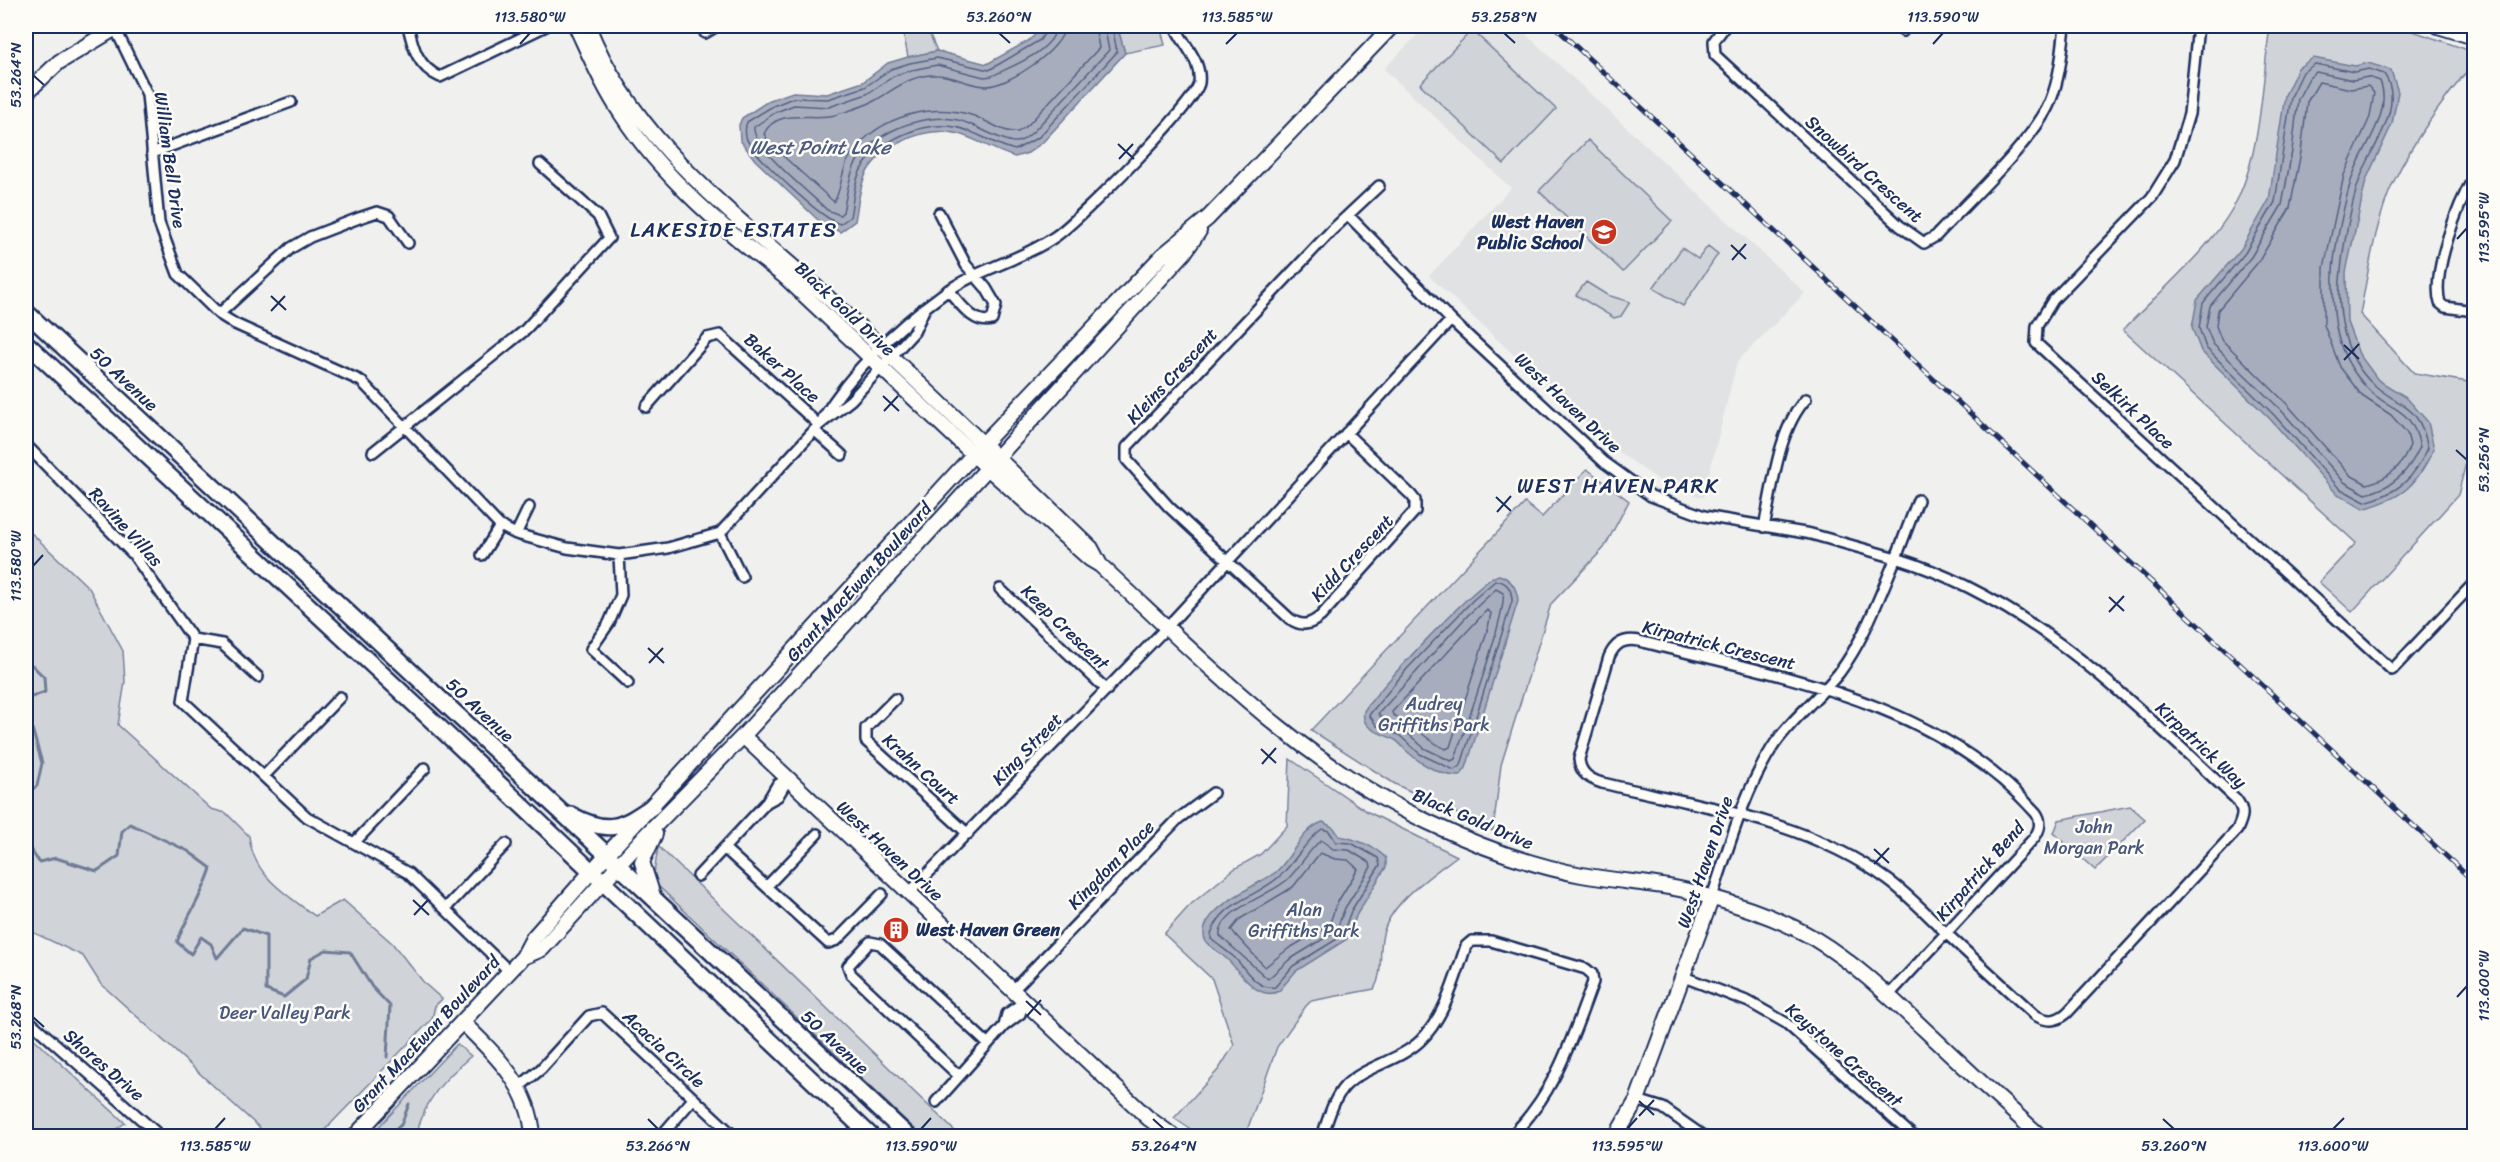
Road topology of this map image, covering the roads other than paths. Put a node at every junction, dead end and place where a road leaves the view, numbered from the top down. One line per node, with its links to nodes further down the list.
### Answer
1 (116, 26): 15 (main road); 17 (street, William Bell Drive)
2 (408, 26): 3 (street)
3 (546, 26)
4 (576, 26): 34 (main road, Black Gold Drive)
5 (588, 26): 33 (main road, Black Gold Drive)
6 (717, 26): 13 (street)
7 (1175, 26): 25 (street)
8 (1392, 26): 23 (main road, Grant MacEwan Boulevard)
9 (1725, 26): 10 (street, Snowbird Crescent)
10 (2065, 26)
11 (2198, 26): 57 (street, Selkirk Place)
12 (2438, 26): 14 (main road)
13 (705, 33)
14 (2475, 37)
15 (26, 93)
16 (291, 102): 17 (street)
17 (152, 153): 30 (street, William Bell Drive)
18 (540, 164): 38 (street)
19 (2475, 177): 28 (street)
20 (1379, 186): 22 (street, Kleins Crescent)
21 (939, 213): 25 (street)
22 (1347, 215): 31 (street); 55 (street, Kleins Crescent)
23 (1208, 218): 42 (main road, Grant MacEwan Boulevard); 45 (main road, Grant MacEwan Boulevard)
24 (408, 243): 30 (street)
25 (974, 276): 26 (street); 26 (street)
26 (948, 290): 27 (street)
27 (924, 310): 33 (street); 35 (street)
28 (2475, 311)
29 (26, 312): 72 (main road, 50 Avenue)
30 (219, 314): 38 (street, William Bell Drive)
31 (1451, 320): 40 (street); 49 (street, West Haven Drive)
32 (26, 343): 82 (main road)
33 (880, 346): 34 (street); 35 (main road, Black Gold Drive)
34 (870, 357): 35 (main road, Black Gold Drive); 39 (street)
35 (886, 362): 39 (street); 42 (main road, Black Gold Drive)
36 (1806, 399): 49 (street)
37 (646, 407): 39 (street, Baker Place)
38 (404, 428): 43 (street); 48 (street, William Bell Drive)
39 (816, 428): 44 (street); 50 (street)
40 (1346, 433): 55 (street); 55 (street, Kidd Crescent)
41 (26, 446): 60 (street, Ravine Villas)
42 (979, 449): 45 (main road, Black Gold Drive); 73 (main road, Grant MacEwan Boulevard)
43 (373, 452)
44 (842, 455)
45 (992, 463): 59 (main road, Black Gold Drive); 67 (main road, Grant MacEwan Boulevard)
46 (1918, 500): 54 (street)
47 (529, 507): 51 (street)
48 (500, 526): 51 (street, William Bell Drive); 52 (street)
49 (1764, 527): 54 (street, West Haven Drive)
50 (720, 533): 53 (street, William Bell Drive); 56 (street)
51 (516, 534): 53 (street, William Bell Drive)
52 (482, 555)
53 (619, 555): 62 (street)
54 (1896, 558): 63 (street, West Haven Drive); 91 (street, Kirpatrick Way)
55 (1227, 560): 59 (street)
56 (742, 577)
57 (2475, 583)
58 (1000, 589): 64 (street, Keep Crescent)
59 (1167, 627): 64 (street, King Street); 88 (main road, Black Gold Drive)
60 (193, 639): 61 (street); 69 (street)
61 (258, 677)
62 (628, 683)
63 (1826, 688): 74 (street, West Haven Drive); 74 (street, Kirpatrick Crescent); 91 (street, Kirpatrick Bend)
64 (1107, 690): 77 (street, King Street)
65 (340, 698): 69 (street)
66 (895, 699): 77 (street, Krahn Court)
67 (743, 736): 70 (main road, West Haven Drive); 75 (main road, Grant MacEwan Boulevard)
68 (426, 768): 78 (street)
69 (264, 776): 78 (street)
70 (788, 779): 80 (street); 86 (main road, West Haven Drive)
71 (1213, 793): 95 (street, Kingdom Place)
72 (551, 803): 73 (main road); 81 (main road, 50 Avenue)
73 (653, 806): 81 (main road, Grant MacEwan Boulevard)
74 (1740, 815): 88 (street, West Haven Drive); 91 (street)
75 (664, 819): 81 (main road, Grant MacEwan Boulevard); 89 (main road)
76 (817, 834): 85 (street)
77 (968, 834): 86 (street, King Street)
78 (356, 842): 90 (street)
79 (506, 844): 90 (street)
80 (724, 848): 83 (street); 85 (street)
81 (612, 861): 82 (main road, Grant MacEwan Boulevard); 84 (main road, Grant MacEwan Boulevard); 89 (main road, 50 Avenue)
82 (590, 873): 84 (main road); 92 (main road, Grant MacEwan Boulevard)
83 (698, 876)
84 (602, 883): 92 (main road, Grant MacEwan Boulevard); 112 (main road)
85 (767, 886): 87 (street)
86 (909, 893): 95 (main road, West Haven Drive)
87 (882, 894)
88 (1712, 897): 94 (main road, West Haven Drive); 96 (main road, Black Gold Drive)
89 (655, 901): 113 (main road, 50 Avenue)
90 (445, 909): 93 (street)
91 (1947, 933): 96 (street, Kirpatrick Bend)
92 (523, 957): 93 (main road, Grant MacEwan Boulevard)
93 (509, 971): 99 (main road, Grant MacEwan Boulevard)
94 (1684, 977): 104 (main road, West Haven Drive); 118 (street, Keystone Crescent)
95 (1012, 991): 97 (main road, West Haven Drive)
96 (1888, 996): 119 (main road, Black Gold Drive)
97 (1024, 1002): 100 (street); 114 (main road, West Haven Drive)
98 (26, 1018): 107 (street, Shores Drive)
99 (462, 1022): 102 (main road); 108 (main road, Grant MacEwan Boulevard)
100 (988, 1044): 101 (street); 101 (street)
101 (959, 1076): 105 (street)
102 (520, 1086): 103 (street, Acacia Circle); 109 (main road)
103 (693, 1100): 110 (street); 111 (street, Acacia Circle)
104 (1637, 1100): 116 (main road, West Haven Drive); 117 (street)
105 (936, 1102)
106 (1326, 1136): 115 (street)
107 (160, 1137)
108 (355, 1137)
109 (533, 1137)
110 (661, 1137)
111 (734, 1137)
112 (871, 1137)
113 (908, 1137)
114 (1173, 1137)
115 (1512, 1137)
116 (1616, 1137)
117 (1703, 1137)
118 (1913, 1137)
119 (2040, 1137)

